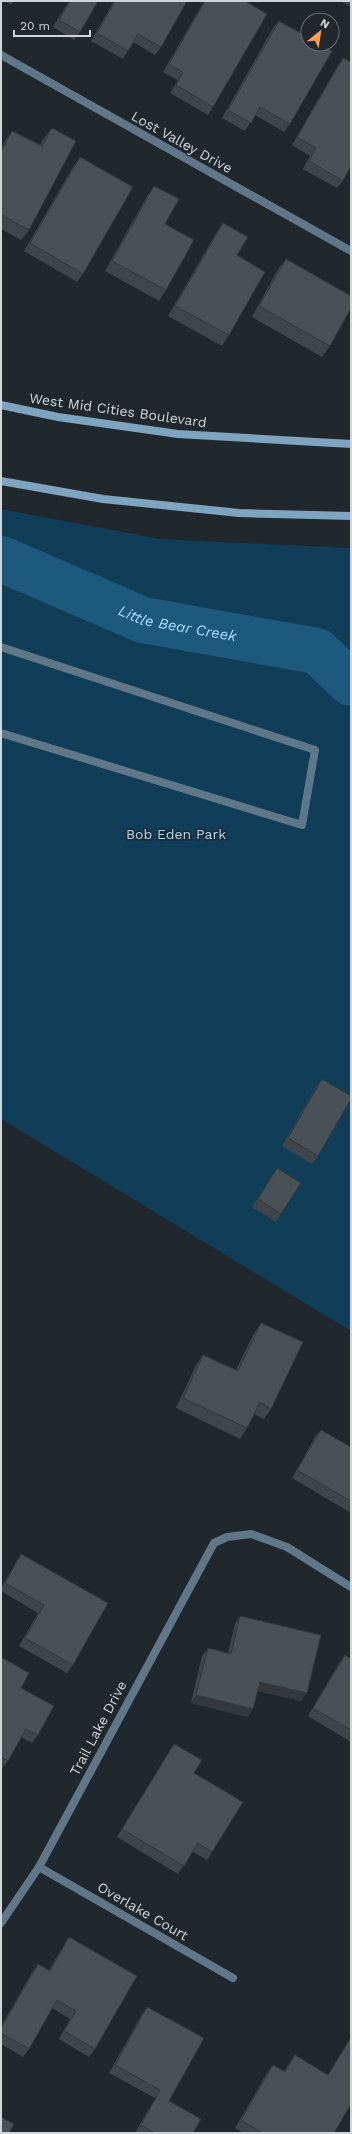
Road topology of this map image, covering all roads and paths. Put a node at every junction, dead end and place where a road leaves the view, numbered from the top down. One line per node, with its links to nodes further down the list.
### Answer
1 (1, 55): 2 (street, Lost Valley Drive)
2 (351, 251)
3 (1, 405): 4 (main road, West Mid Cities Boulevard)
4 (351, 444)
5 (1, 481): 6 (main road)
6 (351, 516)
7 (1, 647): 8 (street)
8 (1, 734)
9 (351, 1587): 10 (street, Trail Lake Drive)
10 (39, 1867): 11 (street, Trail Lake Drive); 12 (street, Overlake Court)
11 (1, 1924)
12 (233, 1978)

